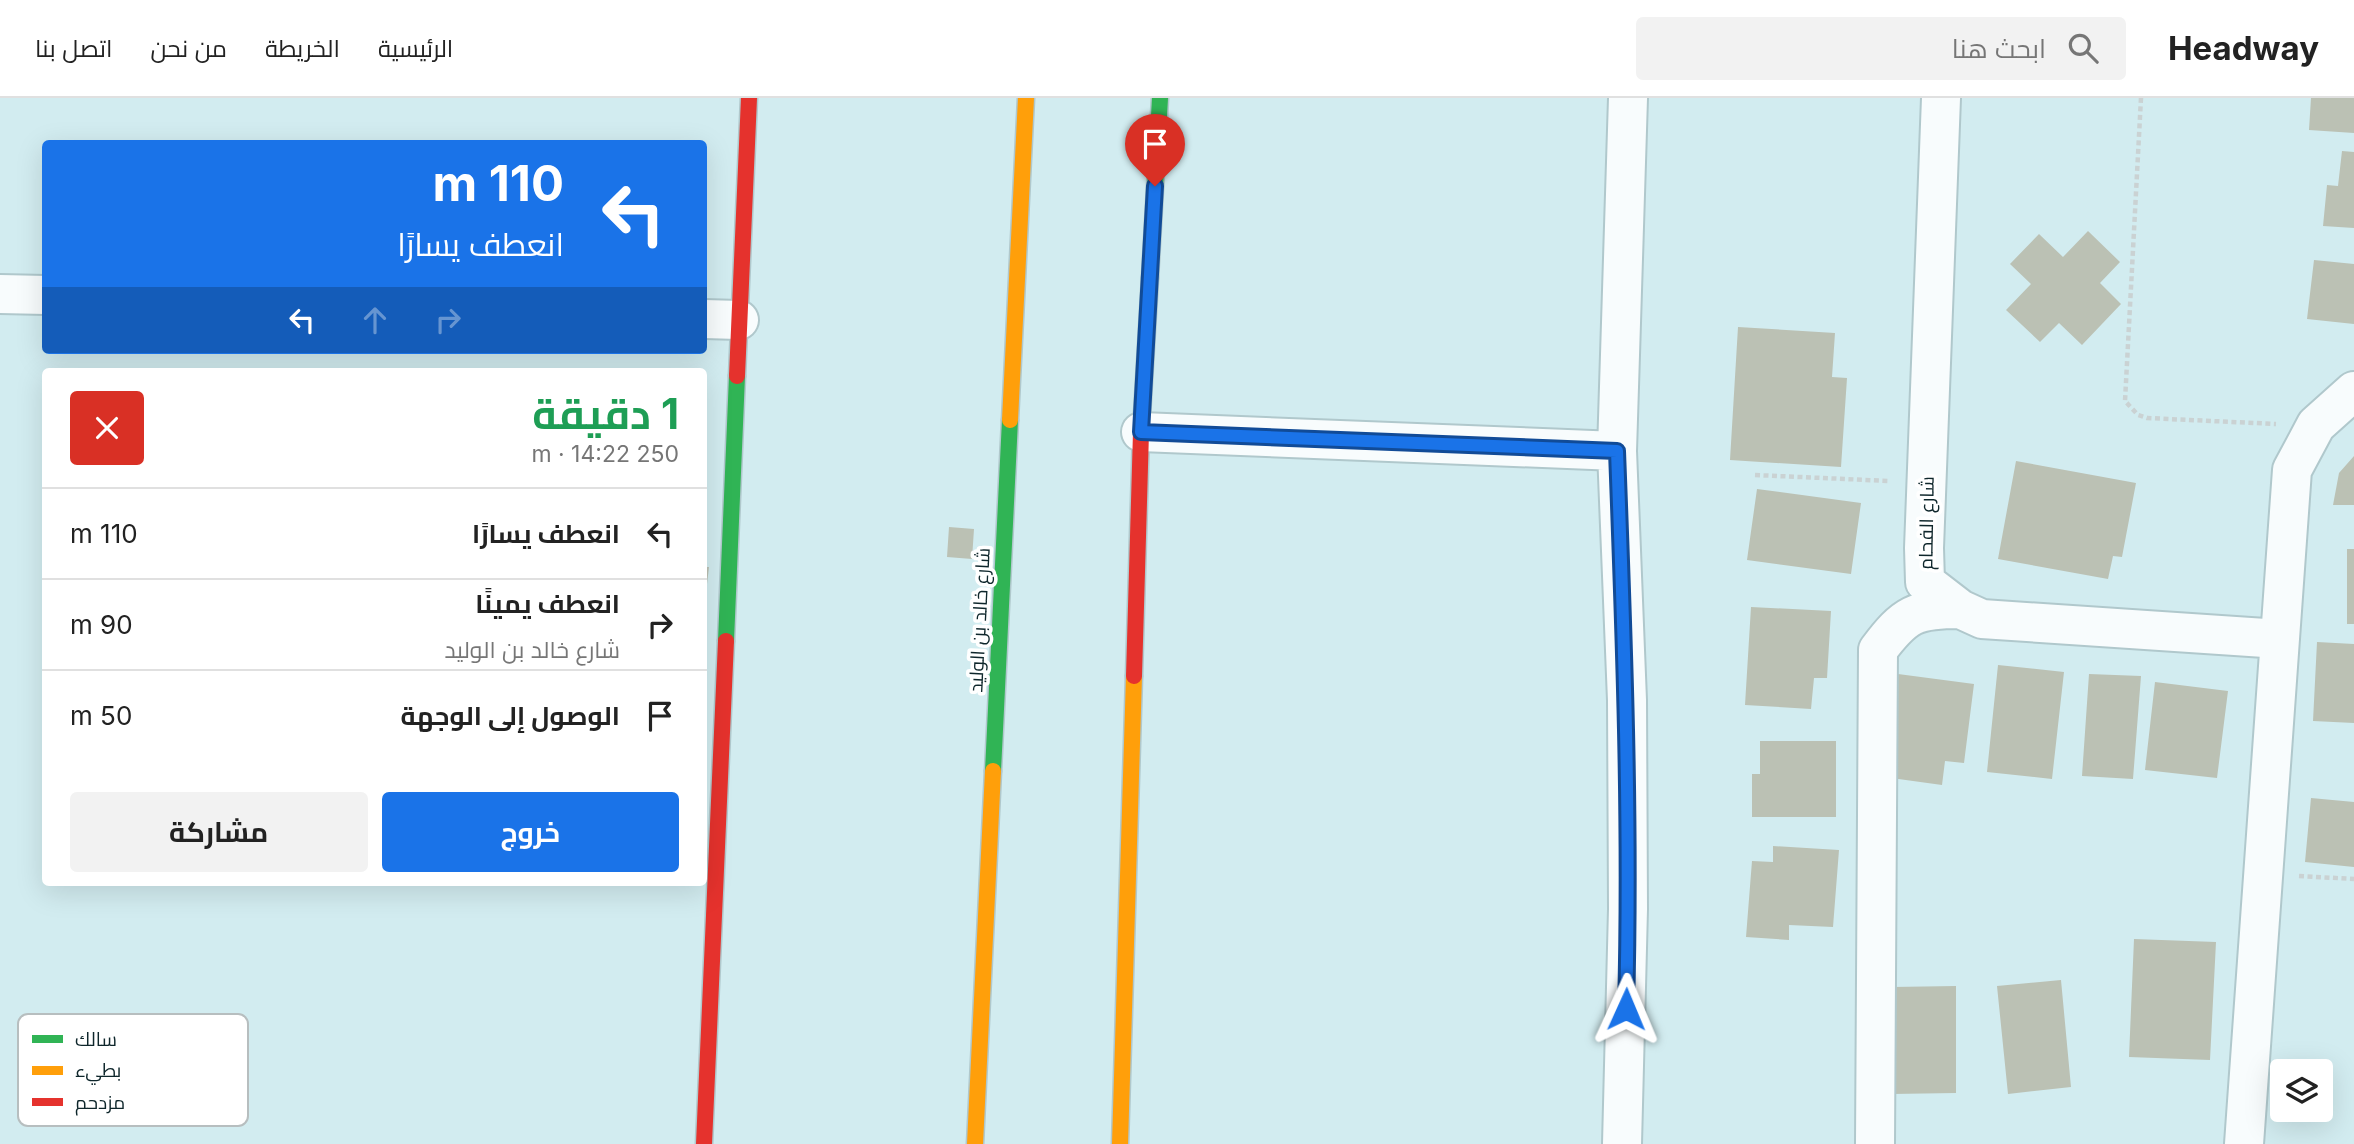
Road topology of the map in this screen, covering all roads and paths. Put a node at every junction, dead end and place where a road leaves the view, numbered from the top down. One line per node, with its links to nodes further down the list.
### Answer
1 (749, 98): 9 (main road)
2 (1026, 98): 21 (main road, شارع خالد بن الوليد)
3 (1160, 98): 12 (main road)
4 (1628, 98): 13 (street)
5 (1941, 98): 15 (street, شارع الفحام)
6 (2141, 98): 11 (path)
7 (0, 294): 8 (street)
8 (42, 295)
9 (721, 320): 20 (main road)
10 (2354, 391): 11 (street)
11 (2316, 425): 17 (street)
12 (1141, 432): 13 (street); 22 (main road)
13 (1617, 451): 23 (street)
14 (1755, 475): 15 (path)
15 (1926, 482): 16 (street, شارع الفحام)
16 (1960, 609): 17 (street, شارع الفحام); 24 (street)
17 (2280, 639): 18 (street)
18 (2262, 875): 19 (path); 25 (street)
19 (2354, 879)
20 (704, 1144)
21 (975, 1144)
22 (1120, 1144)
23 (1622, 1144)
24 (1875, 1144)
25 (2244, 1144)

